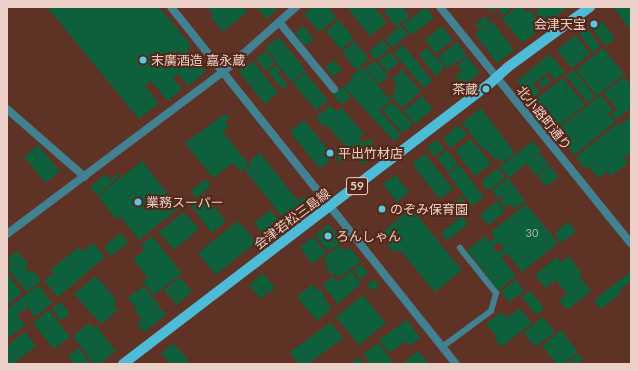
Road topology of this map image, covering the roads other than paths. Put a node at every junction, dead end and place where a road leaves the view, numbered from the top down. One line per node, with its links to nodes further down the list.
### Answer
1 (171, 7): 6 (street)
2 (296, 7): 5 (street)
3 (440, 7): 7 (street, 北小路町通り)
4 (590, 7): 7 (main road, 会津若松三島線 / 59)
5 (279, 22): 6 (street); 8 (street)
6 (223, 72): 10 (street); 11 (street)
7 (497, 78): 11 (main road, 会津若松三島線 / 59); 13 (street, 北小路町通り)
8 (334, 89)
9 (7, 109): 10 (street)
10 (85, 177): 12 (street)
11 (331, 206): 15 (street); 16 (main road, 会津若松三島線 / 59)
12 (7, 234)
13 (631, 244)
14 (460, 248): 15 (lane)
15 (442, 347): 17 (street)
16 (124, 364)
17 (456, 364)

